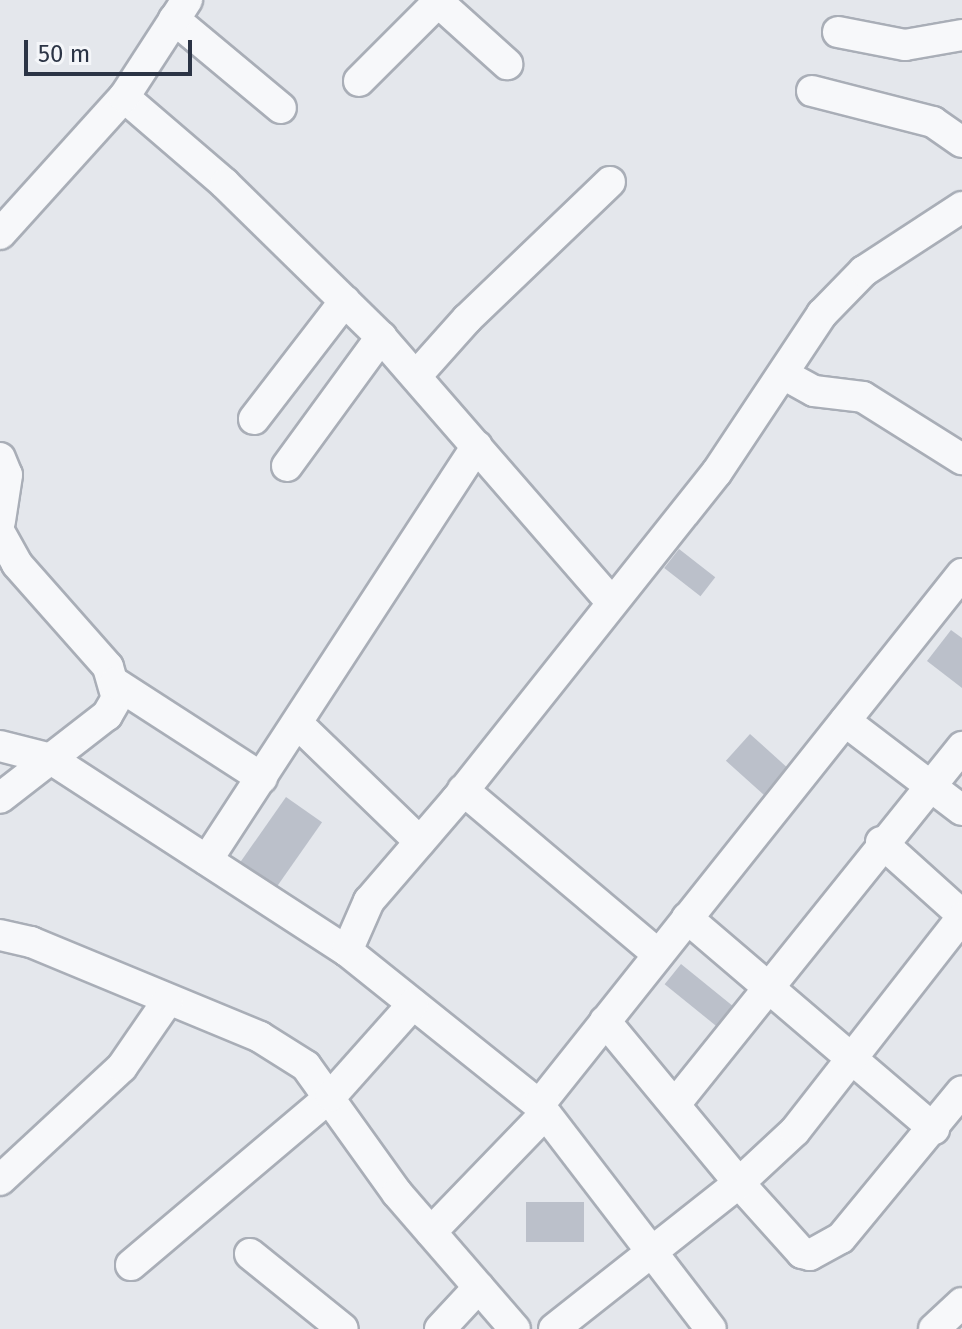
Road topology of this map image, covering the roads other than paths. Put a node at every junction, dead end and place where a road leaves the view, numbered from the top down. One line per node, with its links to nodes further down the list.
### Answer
1 (437, 1): 5 (street); 6 (street)
2 (180, 10): 8 (street); 9 (street)
3 (838, 32): 4 (street)
4 (962, 35)
5 (507, 64)
6 (359, 81)
7 (812, 91): 10 (street)
8 (124, 97): 13 (street); 14 (street)
9 (281, 108)
10 (962, 142)
11 (610, 182): 17 (street)
12 (962, 207): 16 (street)
13 (0, 234)
14 (345, 301): 15 (street); 18 (street)
15 (381, 337): 17 (street); 22 (street)
16 (783, 374): 21 (street); 26 (street)
17 (417, 375): 19 (street)
18 (254, 419)
19 (477, 446): 26 (street); 29 (street)
20 (0, 458): 23 (street)
21 (962, 459)
22 (287, 466)
23 (0, 521)
24 (0, 533): 27 (street)
25 (962, 574): 28 (street)
26 (610, 600): 35 (street)
27 (115, 683): 32 (street); 33 (street)
28 (845, 721): 34 (street); 42 (street)
29 (299, 725): 33 (street); 38 (street)
30 (0, 746): 32 (street)
31 (962, 747): 34 (street)
32 (51, 759): 36 (street); 40 (street)
33 (262, 778): 40 (street)
34 (928, 784): 37 (street); 39 (street)
35 (463, 790): 38 (street); 45 (street)
36 (0, 798)
37 (962, 810)
38 (420, 842): 44 (street)
39 (881, 842): 41 (street); 46 (street)
40 (207, 860): 44 (street)
41 (962, 916): 50 (street)
42 (687, 918): 45 (street); 46 (street)
43 (0, 935): 47 (street)
44 (347, 951): 48 (street)
45 (658, 954): 49 (street)
46 (768, 985): 50 (street); 53 (street)
47 (168, 1000): 52 (street); 56 (street)
48 (413, 1004): 52 (street); 54 (street)
49 (605, 1021): 53 (street); 54 (street)
50 (851, 1058): 55 (street); 57 (street)
51 (962, 1091): 55 (street)
52 (331, 1096): 58 (street); 61 (street)
53 (676, 1103): 57 (street)
54 (542, 1110): 58 (street); 59 (street)
55 (934, 1129): 57 (street)
56 (0, 1180)
57 (739, 1183): 59 (street)
58 (431, 1232): 62 (street)
59 (651, 1251): 67 (street); 68 (street)
60 (250, 1254): 64 (street)
61 (131, 1265)
62 (479, 1287): 65 (street); 66 (street)
63 (962, 1303): 69 (street)
64 (343, 1329)
65 (440, 1329)
66 (515, 1329)
67 (554, 1329)
68 (711, 1329)
69 (934, 1329)

